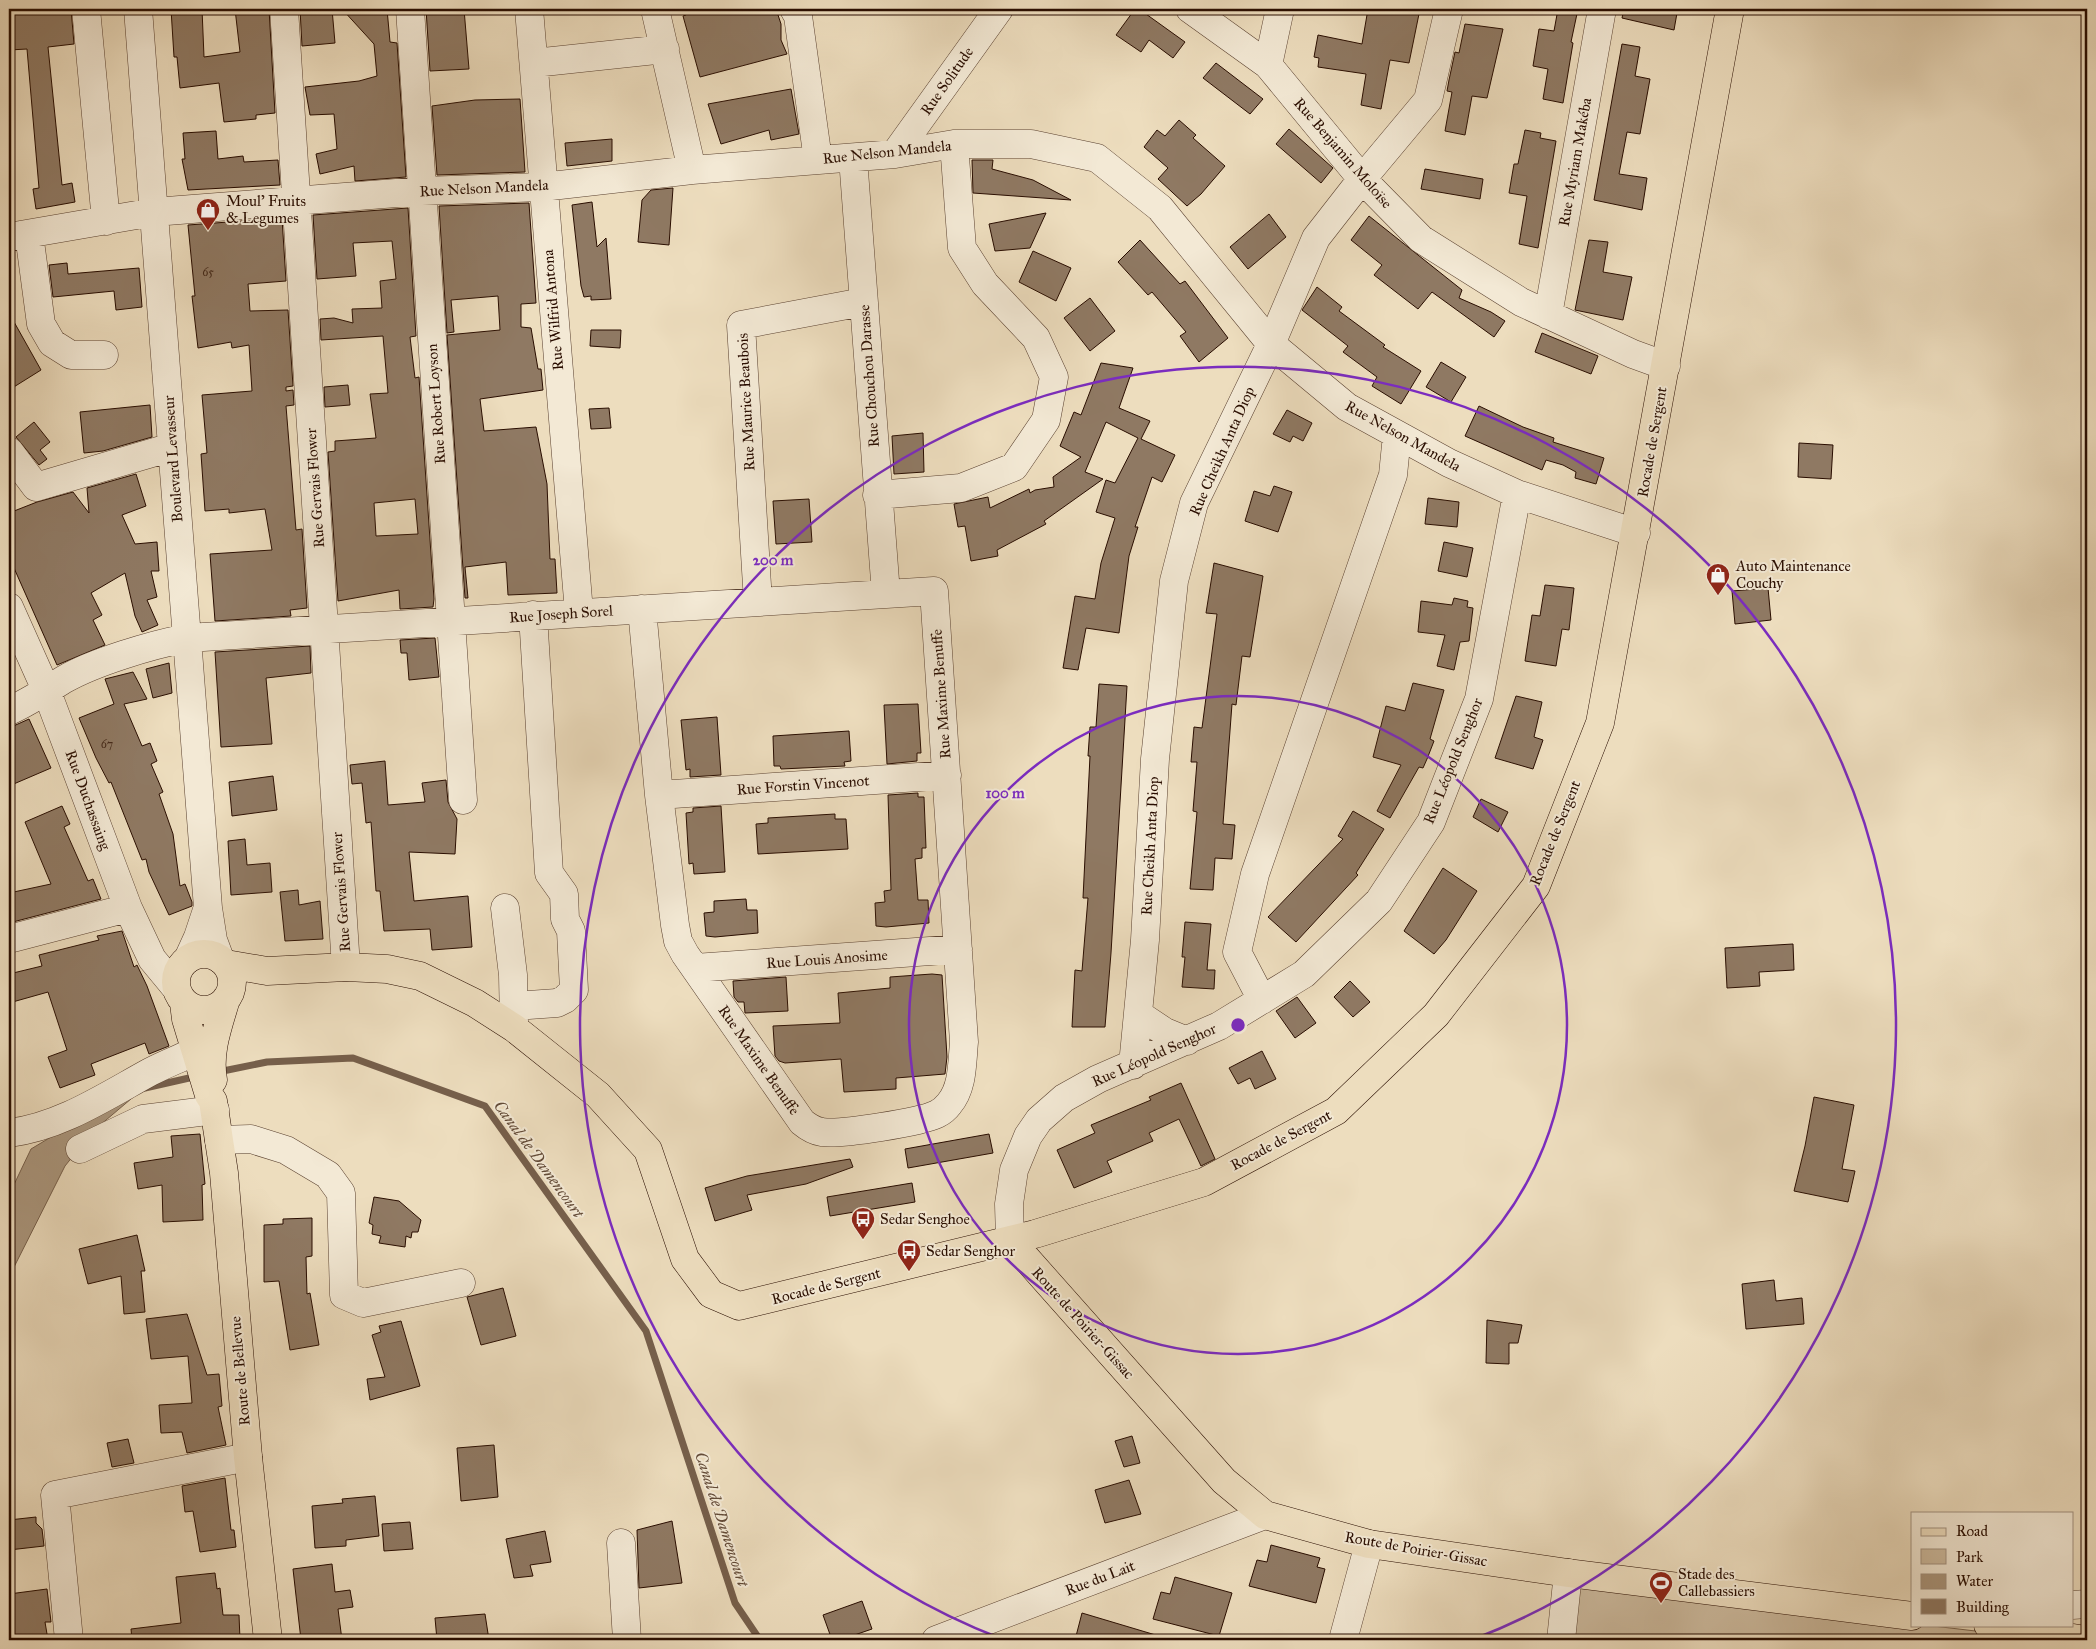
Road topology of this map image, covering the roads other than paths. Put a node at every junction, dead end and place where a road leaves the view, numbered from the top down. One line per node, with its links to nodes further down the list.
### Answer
1 (86, 9): 27 (street)
2 (138, 9): 26 (street, Boulevard Levasseur)
3 (284, 9): 25 (street, Rue Gervais Flower)
4 (410, 9): 24 (street, Rue Robert Loyson)
5 (529, 9): 15 (street, Rue Wilfrid Antona)
6 (655, 9): 14 (street)
7 (794, 9): 20 (street)
8 (999, 9): 18 (street, Rue Solitude)
9 (1190, 9): 16 (street, Rue Benjamin Moloïse)
10 (1280, 9): 16 (street)
11 (1449, 9): 22 (street, Rue Cheikh Anta Diop)
12 (1602, 9): 30 (street, Rue Myriam Makéba)
13 (1730, 9): 33 (main road, Rocade de Sergent)
14 (665, 49): 15 (street); 21 (street)
15 (534, 63): 23 (street, Rue Wilfrid Antona)
16 (1268, 65): 22 (street, Rue Benjamin Moloïse)
17 (954, 144): 18 (street, Rue Nelson Mandela); 31 (street, Rue Nelson Mandela); 37 (street)
18 (895, 154): 19 (street, Rue Nelson Mandela)
19 (852, 158): 20 (street, Rue Nelson Mandela); 29 (street, Rue Chouchou Darasse)
20 (818, 160): 21 (street, Rue Nelson Mandela)
21 (692, 170): 23 (street, Rue Nelson Mandela)
22 (1362, 179): 30 (street, Rue Benjamin Moloïse); 31 (street, Rue Cheikh Anta Diop)
23 (542, 187): 24 (street, Rue Nelson Mandela); 45 (street, Rue Wilfrid Antona)
24 (422, 191): 25 (street, Rue Nelson Mandela); 47 (street, Rue Robert Loyson)
25 (296, 201): 26 (street, Rue Nelson Mandela); 48 (street, Rue Gervais Flower)
26 (154, 212): 27 (street, Rue Nelson Mandela); 35 (street, Boulevard Levasseur)
27 (106, 221): 28 (street, Rue Nelson Mandela)
28 (19, 236): 32 (street)
29 (863, 302): 37 (street, Rue Chouchou Darasse); 42 (street, Rue Maurice Beaubois)
30 (1548, 315): 33 (street, Rue Benjamin Moloïse)
31 (1271, 344): 34 (street, Rue Nelson Mandela); 68 (street, Rue Cheikh Anta Diop)
32 (104, 355)
33 (1666, 366): 39 (main road, Rocade de Sergent)
34 (1397, 434): 38 (street, Rue Nelson Mandela); 67 (street)
35 (172, 447): 36 (street); 49 (street, Boulevard Levasseur)
36 (9, 452)
37 (878, 494): 41 (street, Rue Chouchou Darasse)
38 (1517, 494): 39 (street, Rue Nelson Mandela); 67 (street, Rue Léopold Senghor)
39 (1636, 533): 76 (main road, Rocade de Sergent)
40 (934, 591): 41 (street, Rue Joseph Sorel); 52 (street, Rue Maxime Benuffe)
41 (886, 594): 42 (street, Rue Joseph Sorel)
42 (758, 602): 44 (street, Rue Joseph Sorel)
43 (9, 607): 50 (street, Rue Duchassaing)
44 (642, 609): 45 (street, Rue Joseph Sorel); 53 (street, Rue Maxime Benuffe)
45 (579, 612): 46 (street, Rue Joseph Sorel)
46 (533, 615): 47 (street, Rue Joseph Sorel); 69 (street)
47 (451, 621): 48 (street, Rue Joseph Sorel); 54 (street, Rue Robert Loyson)
48 (324, 629): 49 (street, Rue Joseph Sorel); 62 (street, Rue Gervais Flower)
49 (187, 638): 50 (street, Rue Joseph Sorel); 56 (street, Boulevard Levasseur)
50 (47, 692): 51 (street, Rue Joseph Sorel); 55 (street, Rue Duchassaing)
51 (9, 711)
52 (947, 775): 53 (street, Rue Forstin Vincenot); 59 (street, Rue Maxime Benuffe)
53 (659, 795): 63 (street, Rue Maxime Benuffe)
54 (463, 800)
55 (128, 908): 58 (street); 65 (street, Rue Duchassaing)
56 (208, 908): 60 (street, Boulevard Levasseur); 61 (street, Boulevard Levasseur)
57 (505, 908): 69 (street)
58 (9, 939)
59 (958, 949): 63 (street, Rue Louis Anosime); 63 (street, Rue Maxime Benuffe)
60 (188, 959): 61 (main road); 65 (main road)
61 (223, 962): 64 (main road, Rocade de Sergent); 66 (main road)
62 (346, 967): 64 (main road, Rocade de Sergent); 69 (main road, Rocade de Sergent)
63 (695, 968)
64 (293, 970): 66 (main road, Rocade de Sergent)
65 (180, 995): 66 (main road); 72 (main road, Route de Bellevue)
66 (228, 996): 72 (main road, Route de Bellevue)
67 (1262, 1000): 70 (street, Rue Léopold Senghor)
68 (1138, 1014): 70 (street); 71 (street, Rue Cheikh Anta Diop)
69 (514, 1017): 76 (main road, Rocade de Sergent)
70 (1187, 1041): 71 (street, Rue Léopold Senghor)
71 (1133, 1065): 76 (street, Rue Léopold Senghor)
72 (209, 1085): 73 (street); 74 (main road, Route de Bellevue); 75 (street)
73 (9, 1133)
74 (218, 1140): 77 (street); 78 (main road, Route de Bellevue)
75 (80, 1149)
76 (1010, 1240): 79 (main road, Route de Poirier-Gissac)
77 (461, 1283)
78 (248, 1457): 88 (street); 89 (main road, Route de Bellevue)
79 (1265, 1515): 81 (main road, Route de Poirier-Gissac); 91 (street, Rue du Lait)
80 (621, 1543): 90 (street)
81 (1369, 1544): 82 (main road, Route de Poirier-Gissac); 92 (street)
82 (1568, 1573): 85 (main road, Route de Poirier-Gissac); 93 (street)
83 (2087, 1604): 84 (street)
84 (2074, 1605)
85 (1911, 1616)
86 (2002, 1626): 87 (main road)
87 (2057, 1638): 94 (main road)
88 (69, 1640)
89 (268, 1640)
90 (627, 1640)
91 (936, 1640)
92 (1343, 1640)
93 (1561, 1640)
94 (2086, 1640)

